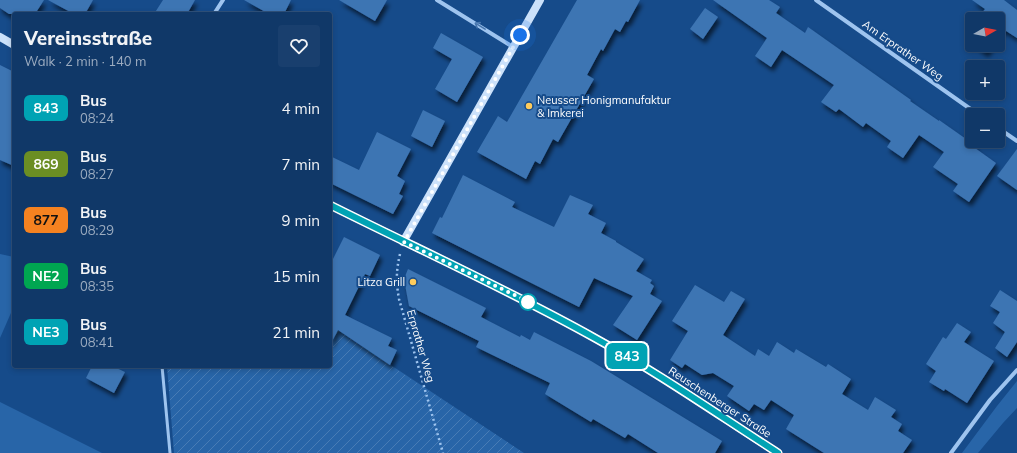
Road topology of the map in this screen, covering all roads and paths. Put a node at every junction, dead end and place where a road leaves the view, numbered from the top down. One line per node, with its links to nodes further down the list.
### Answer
1 (223, 0): 5 (street)
2 (437, 0): 8 (street, one-way to 2)
3 (540, 0): 8 (main road)
4 (816, 0): 9 (street, Am Erprather Weg)
5 (215, 12)
6 (0, 37): 7 (main road)
7 (12, 44)
8 (513, 47): 13 (main road)
9 (969, 108)
10 (1005, 133): 11 (street)
11 (1017, 142)
12 (332, 206): 13 (main road, Reuschenberger Straße)
13 (404, 242): 17 (path, Erprather Weg); 18 (main road, Reuschenberger Straße)
14 (162, 368): 16 (lane)
15 (1017, 370): 19 (street)
16 (170, 453)
17 (443, 453)
18 (778, 453)
19 (951, 453)

